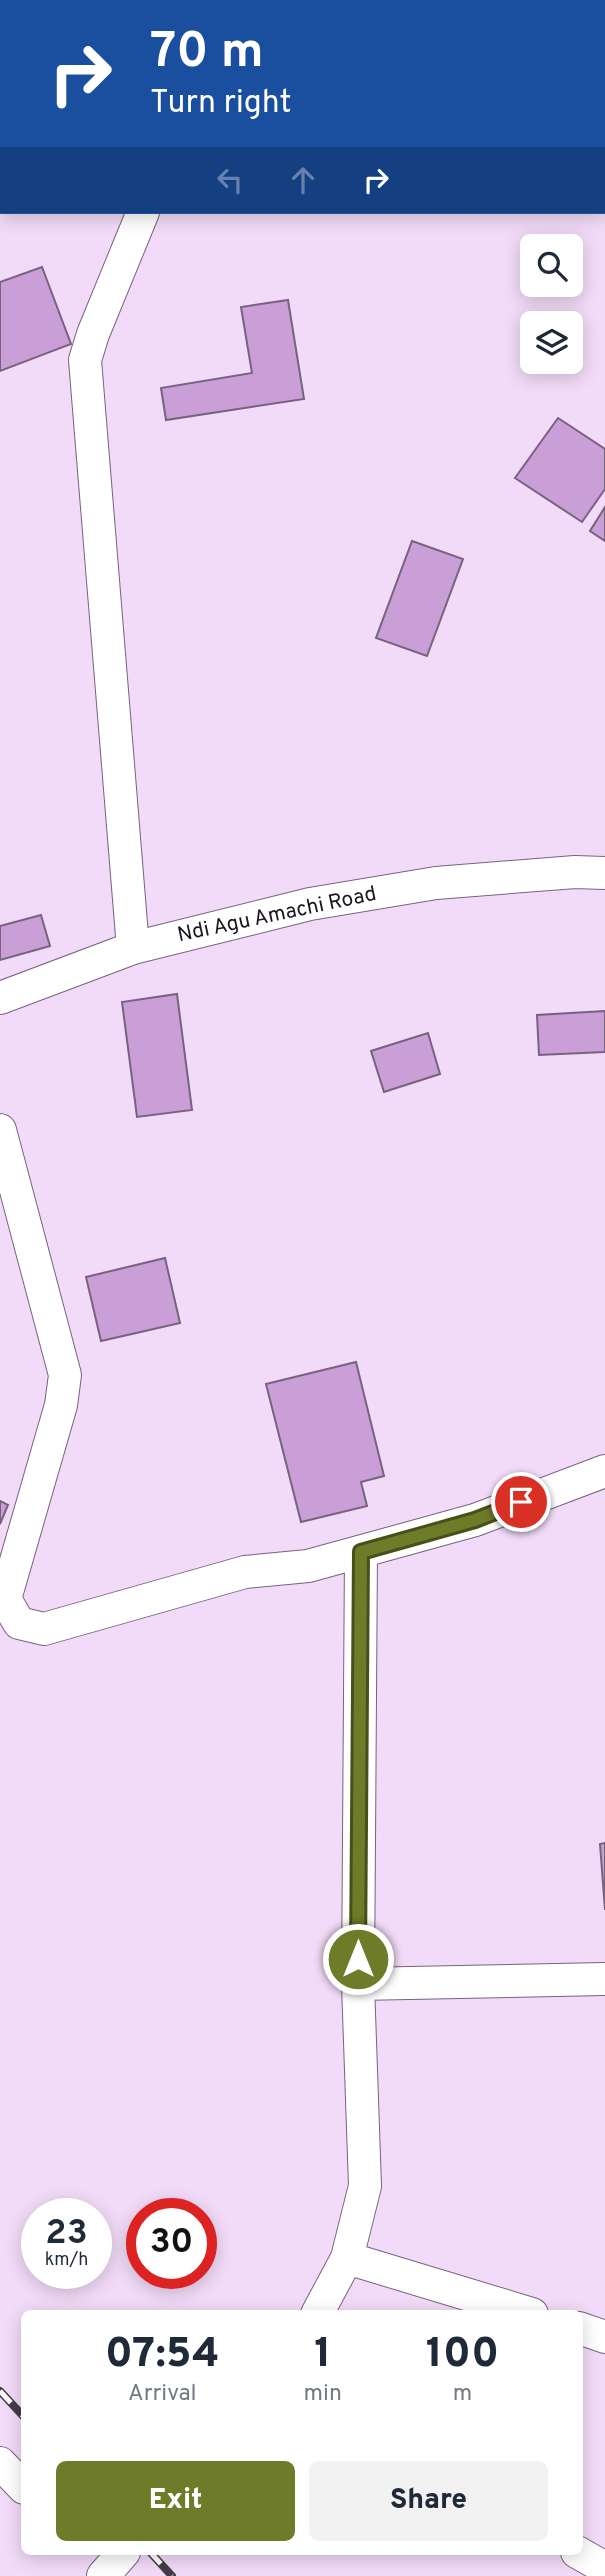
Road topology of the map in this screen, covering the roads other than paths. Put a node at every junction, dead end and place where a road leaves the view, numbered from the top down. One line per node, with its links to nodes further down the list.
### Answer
1 (142, 214): 3 (street)
2 (605, 873): 3 (street, Ndi Agu Amachi Road)
3 (133, 948): 4 (street, Ndi Agu Amachi Road)
4 (0, 998)
5 (0, 1130): 7 (street)
6 (605, 1471): 7 (street)
7 (361, 1552): 9 (street)
8 (605, 1979): 9 (street)
9 (358, 1984): 10 (street)
10 (347, 2258): 11 (street); 12 (street)
11 (319, 2310)
12 (519, 2310)
13 (583, 2329): 14 (street)
14 (605, 2337)
15 (0, 2463): 16 (street)
16 (21, 2485)
17 (582, 2555): 18 (street)
18 (605, 2568)

